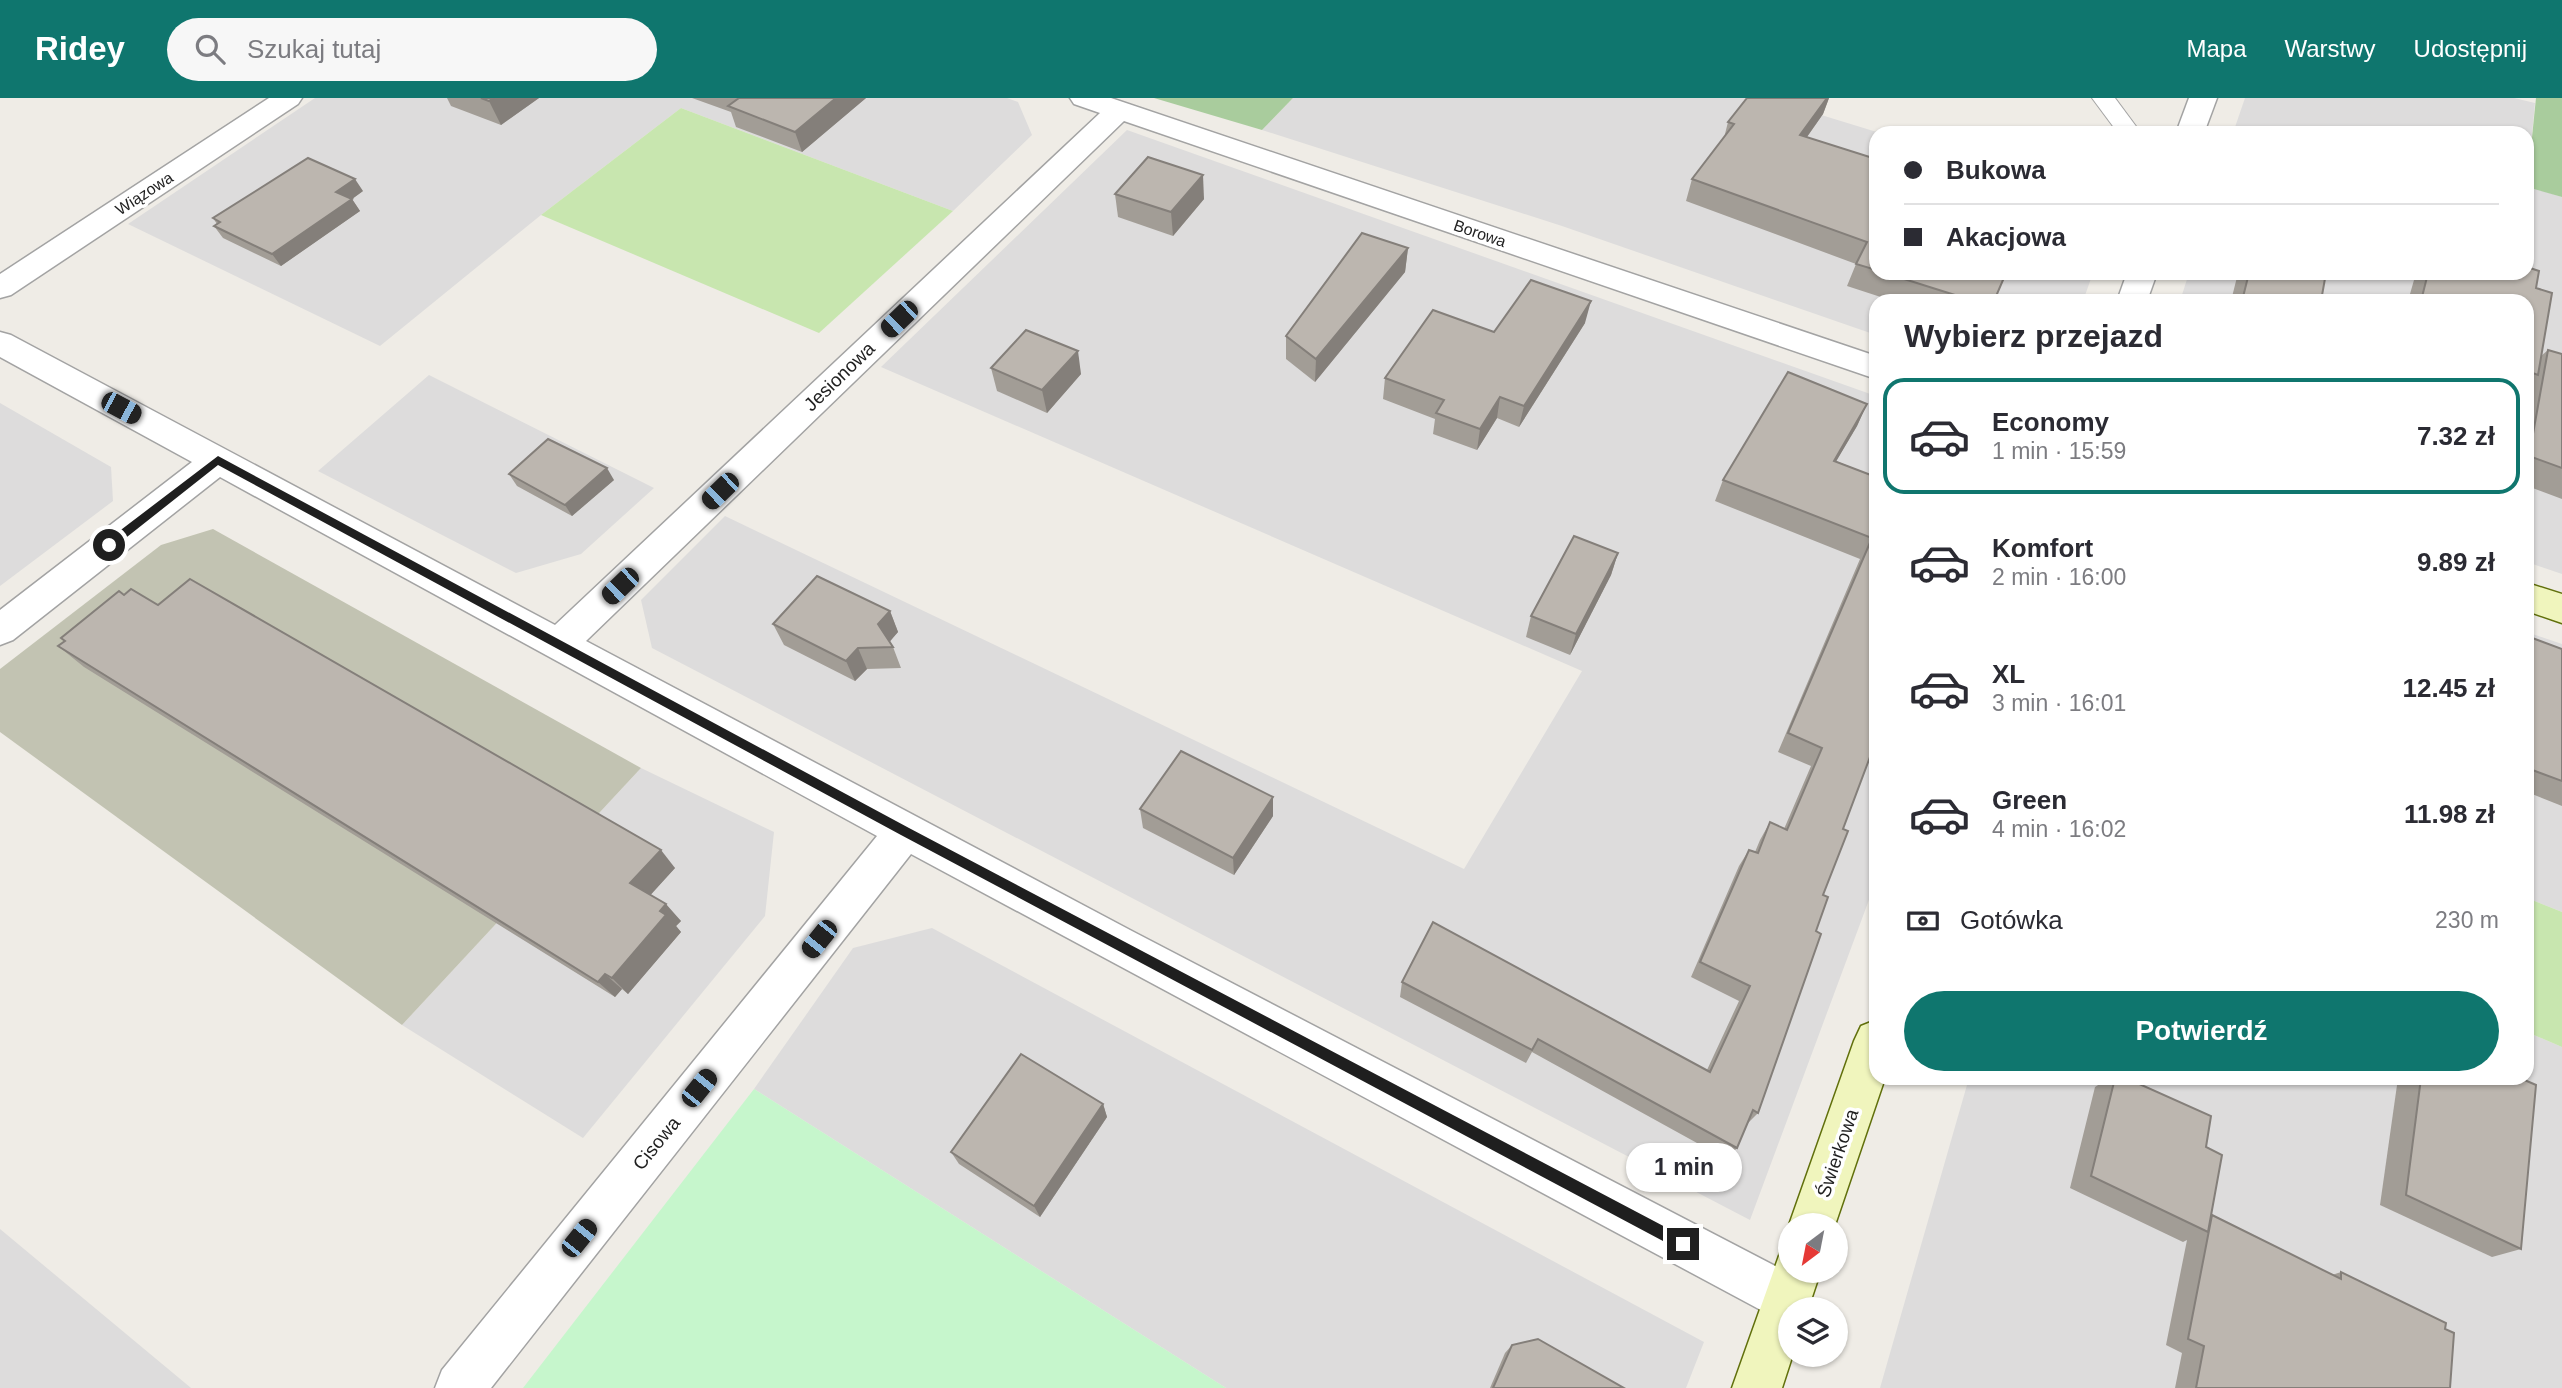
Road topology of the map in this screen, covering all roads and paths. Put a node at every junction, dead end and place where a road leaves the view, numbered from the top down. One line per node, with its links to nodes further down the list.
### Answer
1 (288, 98): 8 (street, Wiązowa)
2 (1084, 98): 5 (street, Borowa)
3 (2103, 98): 6 (lane)
4 (2203, 98): 7 (street)
5 (1118, 110): 10 (street, Borowa); 15 (street, Jesionowa)
6 (2125, 126)
7 (2193, 126)
8 (0, 288)
9 (0, 343): 11 (street)
10 (1869, 366)
11 (218, 460): 14 (street); 15 (street)
12 (2534, 599): 13 (street)
13 (2562, 609)
14 (0, 630)
15 (560, 643): 16 (street)
16 (905, 832): 19 (street); 20 (street, Cisowa)
17 (1869, 1061): 18 (street, Świerkowa)
18 (1816, 1213)
19 (1792, 1284): 21 (street)
20 (460, 1388)
21 (1757, 1388)

